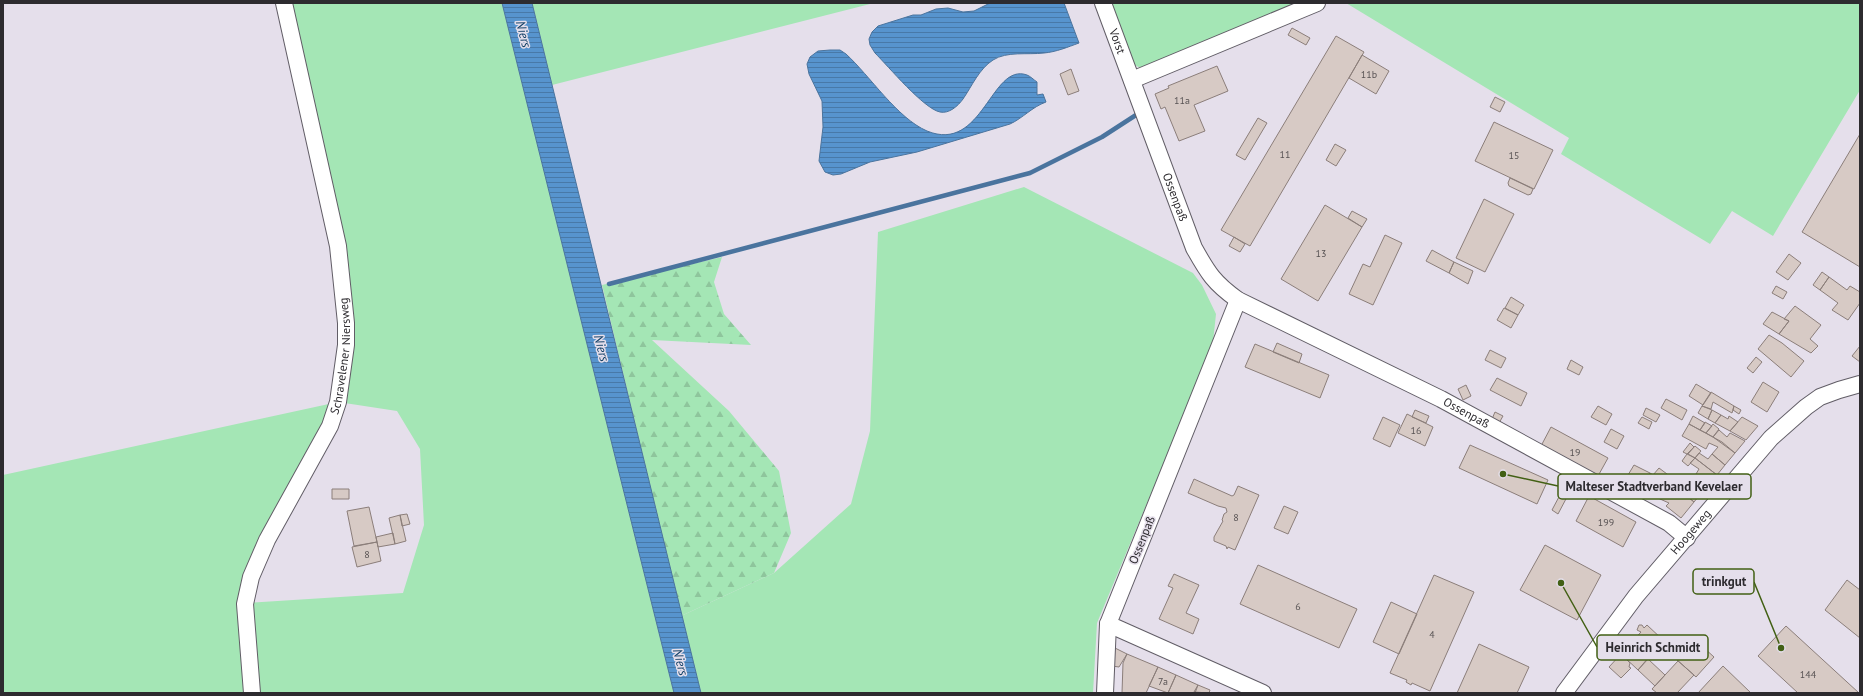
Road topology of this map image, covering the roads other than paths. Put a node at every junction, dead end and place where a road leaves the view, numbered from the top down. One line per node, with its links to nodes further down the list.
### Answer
1 (284, 3): 9 (street, Schravelener Niersweg)
2 (1103, 3): 4 (street, Vorst)
3 (1317, 3): 4 (street)
4 (1132, 80): 5 (street, Ossenpaß)
5 (1238, 300): 7 (street, Ossenpaß); 8 (street, Ossenpaß)
6 (1860, 384): 7 (street, Hoogeweg)
7 (1687, 538): 12 (street, Hoogeweg)
8 (1108, 624): 10 (street); 11 (street)
9 (252, 693)
10 (1105, 693)
11 (1263, 693)
12 (1564, 693)

